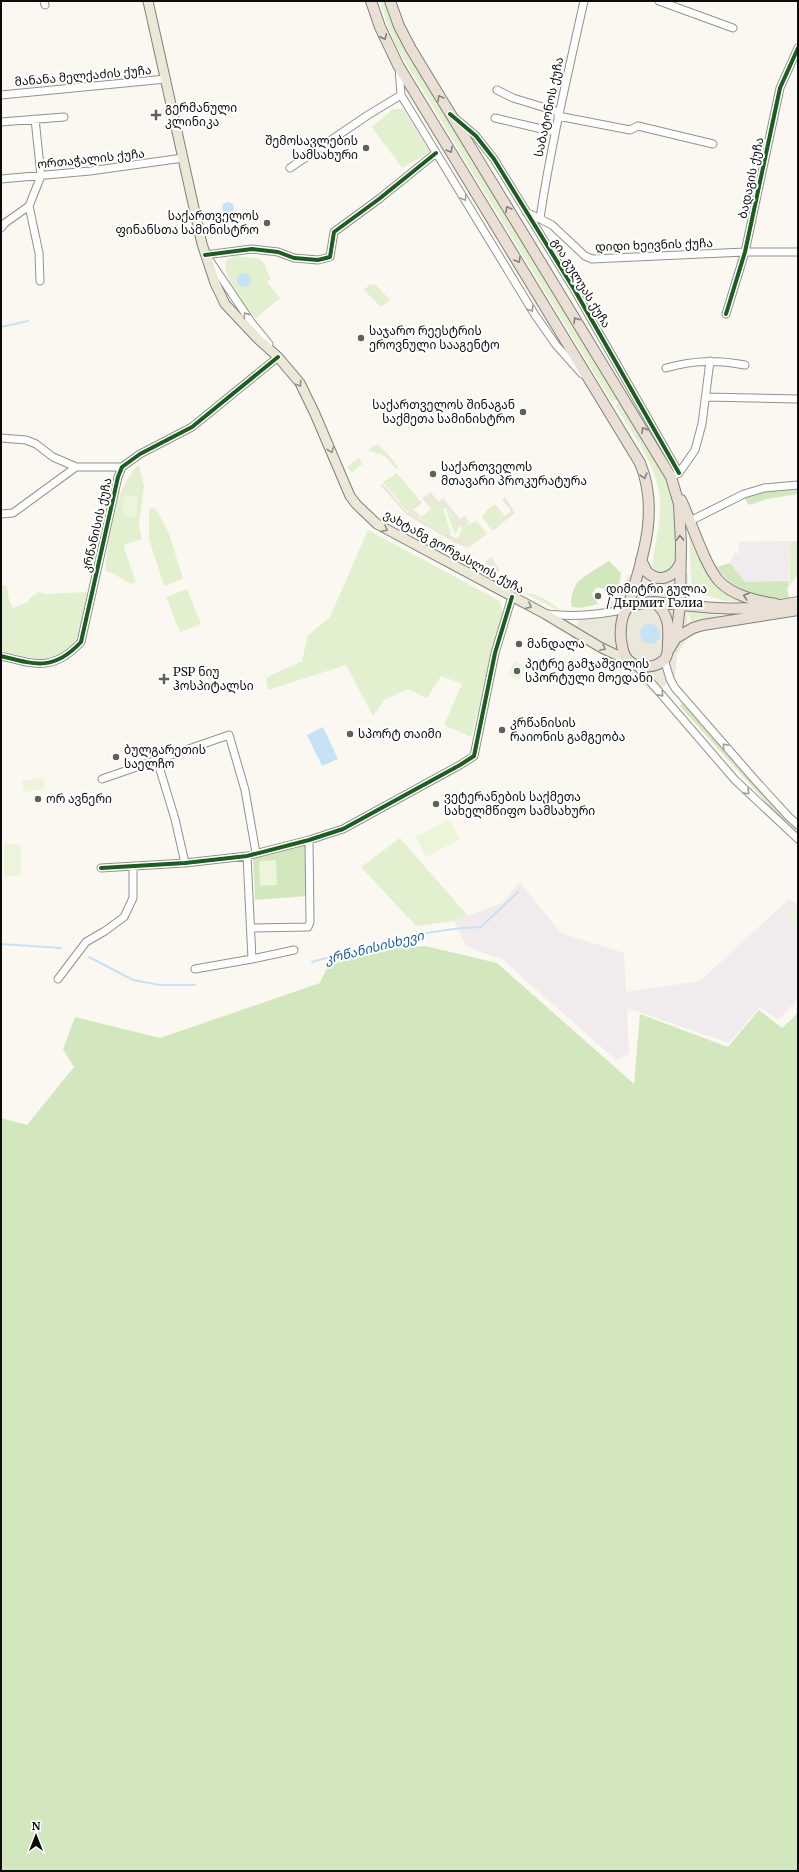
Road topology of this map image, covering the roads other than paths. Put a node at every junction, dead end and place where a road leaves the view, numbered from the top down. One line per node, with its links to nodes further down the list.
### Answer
1 (148, 1): 9 (main road, ვახტანგ გორგასლის ქუჩა)
2 (371, 1): 8 (highway, one-way to 8)
3 (390, 1): 13 (highway, გია გულუას ქუჩა, one-way to 3)
4 (584, 1): 14 (street, საბატონოს ქუჩა)
5 (659, 1): 6 (street)
6 (733, 28)
7 (798, 48): 30 (street, ბადაგის ქუჩა)
8 (398, 65): 11 (street); 39 (highway, one-way to 39)
9 (166, 80): 12 (street, მანანა მელქაძის ქუჩა); 22 (main road, ვახტანგ გორგასლის ქუჩა)
10 (497, 90): 14 (street)
11 (401, 94): 21 (street); 23 (street)
12 (1, 95)
13 (450, 114): 27 (street, გია გულუას ქუჩა); 45 (highway, გია გულუას ქუჩა, one-way to 13)
14 (558, 114): 19 (street, საბატონოს ქუჩა); 20 (street)
15 (64, 117): 17 (street)
16 (494, 118): 19 (street)
17 (35, 120): 18 (street); 24 (street)
18 (1, 122)
19 (555, 132): 28 (street, საბატონოს ქუჩა)
20 (712, 144)
21 (436, 153): 32 (street); 39 (street, one-way to 39)
22 (183, 158): 24 (street, ორთაჭალის ქუჩა); 32 (main road, ვახტანგ გორგასლის ქუჩა)
23 (290, 168)
24 (41, 176): 25 (street, ორთაჭალის ქუჩა); 26 (street)
25 (1, 179)
26 (29, 206): 29 (street); 33 (street)
27 (526, 212): 28 (street, დიდი ხეივნის ქუჩა); 45 (street, გია გულუას ქუჩა)
28 (540, 218): 30 (street, დიდი ხეივნის ქუჩა)
29 (1, 228)
30 (745, 252): 31 (street, დიდი ხეივნის ქუჩა); 34 (street, ბადაგის ქუჩა)
31 (798, 252)
32 (205, 255): 35 (main road, ვახტანგ გორგასლის ქუჩა)
33 (40, 281)
34 (726, 314)
35 (278, 357): 44 (street, კრწანისის ქუჩა); 52 (main road, ვახტანგ გორგასლის ქუჩა, one-way to 52)
36 (710, 361): 37 (street); 38 (street); 40 (street)
37 (745, 365)
38 (666, 368)
39 (590, 382): 50 (highway, one-way to 50)
40 (706, 398): 41 (street); 45 (street)
41 (798, 400)
42 (1, 438): 43 (street)
43 (76, 467): 44 (street); 48 (street)
44 (122, 467): 62 (street, კრწანისის ქუჩა)
45 (675, 475): 47 (highway, გია გულუას ქუჩა)
46 (798, 484): 49 (street)
47 (676, 489): 49 (highway); 51 (highway, გია გულუას ქუჩა, one-way to 47)
48 (1, 514)
49 (690, 521): 56 (highway, one-way to 49)
50 (641, 560): 51 (highway); 57 (highway)
51 (680, 564): 55 (highway, გია გულუას ქუჩა)
52 (512, 597): 59 (main road, ვახტანგ გორგასლის ქუჩა, one-way to 59); 70 (street)
53 (654, 602): 55 (highway); 57 (highway); 61 (highway)
54 (798, 602): 56 (highway)
55 (680, 605): 56 (highway); 60 (highway, გია გულუას ქუჩა)
56 (784, 605)
57 (627, 608): 59 (street, ვახტანგ გორგასლის ქუჩა); 63 (highway)
58 (798, 610): 60 (highway)
59 (545, 614): 63 (main road, ვახტანგ გორგასლის ქუჩა, one-way to 63)
60 (676, 638): 61 (highway, გია გულუას ქუჩა)
61 (666, 655): 63 (highway); 66 (street, one-way to 61)
62 (1, 656)
63 (632, 663): 69 (street, ვახტანგ გორგასლის ქუჩა, one-way to 69)
64 (157, 760): 65 (street); 71 (street); 73 (street)
65 (102, 779)
66 (789, 817): 67 (street); 68 (street)
67 (798, 821)
68 (798, 824)
69 (798, 839)
70 (309, 840): 71 (street); 76 (street)
71 (256, 853): 72 (street)
72 (247, 856): 73 (street); 76 (street)
73 (185, 863): 74 (street)
74 (133, 867): 75 (street); 80 (street)
75 (101, 868)
76 (251, 928): 78 (street)
77 (294, 950): 78 (street)
78 (252, 959): 79 (street)
79 (194, 969)
80 (58, 979)

